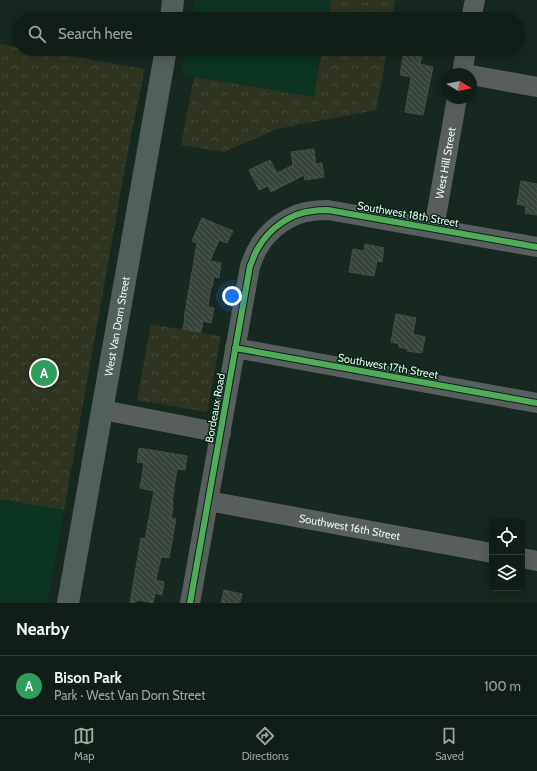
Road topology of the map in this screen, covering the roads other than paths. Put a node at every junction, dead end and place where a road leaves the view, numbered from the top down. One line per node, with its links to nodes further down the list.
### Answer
1 (172, 0): 3 (main road)
2 (475, 0): 4 (street)
3 (171, 12)
4 (473, 12)
5 (165, 56): 16 (main road, West Van Dorn Street)
6 (465, 56): 7 (street)
7 (463, 68)
8 (477, 76): 9 (street)
9 (537, 87)
10 (456, 104): 12 (street, West Hill Street)
11 (278, 225): 12 (street, Southwest 18th Street); 14 (street, Bordeaux Road)
12 (434, 228): 13 (street, Southwest 18th Street)
13 (537, 247)
14 (235, 348): 15 (street, Southwest 17th Street); 17 (street, Bordeaux Road)
15 (537, 404)
16 (103, 410): 17 (street); 22 (main road, West Van Dorn Street)
17 (221, 433): 18 (street, Bordeaux Road)
18 (208, 501): 19 (street, Southwest 16th Street); 23 (street, Bordeaux Road)
19 (489, 552)
20 (525, 559): 21 (street)
21 (537, 561)
22 (68, 603)
23 (190, 603)

